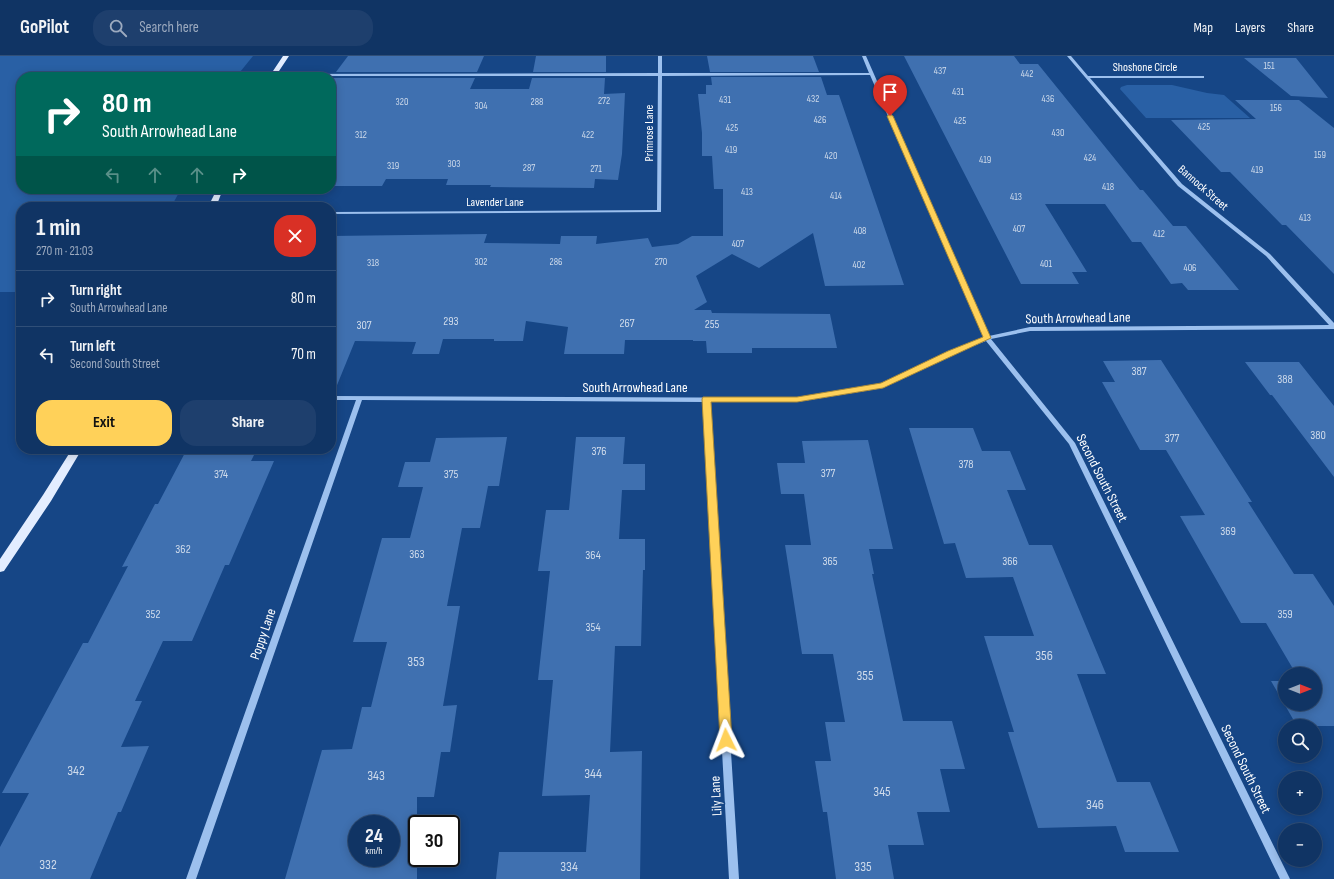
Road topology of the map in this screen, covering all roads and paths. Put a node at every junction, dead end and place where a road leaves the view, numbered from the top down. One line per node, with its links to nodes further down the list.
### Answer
1 (286, 56): 5 (main road)
2 (660, 56): 6 (street, Primrose Lane)
3 (864, 56): 7 (street, Second South Street)
4 (1069, 56): 9 (street, Bannock Street)
5 (275, 72)
6 (659, 74): 7 (street); 8 (street); 11 (street, Primrose Lane)
7 (872, 74): 14 (street, Second South Street)
8 (336, 76)
9 (1087, 77): 10 (street, Shoshone Circle); 13 (street, Bannock Street)
10 (1203, 77)
11 (659, 211): 12 (street, Lavender Lane)
12 (336, 213)
13 (1334, 327): 14 (street, South Arrowhead Lane)
14 (987, 338): 17 (street, South Arrowhead Lane); 22 (street, Second South Street)
15 (336, 398): 16 (street, South Arrowhead Lane)
16 (360, 398): 17 (street, South Arrowhead Lane); 20 (street, Poppy Lane)
17 (706, 399): 21 (street, Lily Lane)
18 (74, 454): 19 (main road)
19 (0, 568)
20 (191, 879)
21 (734, 879)
22 (1285, 879)

